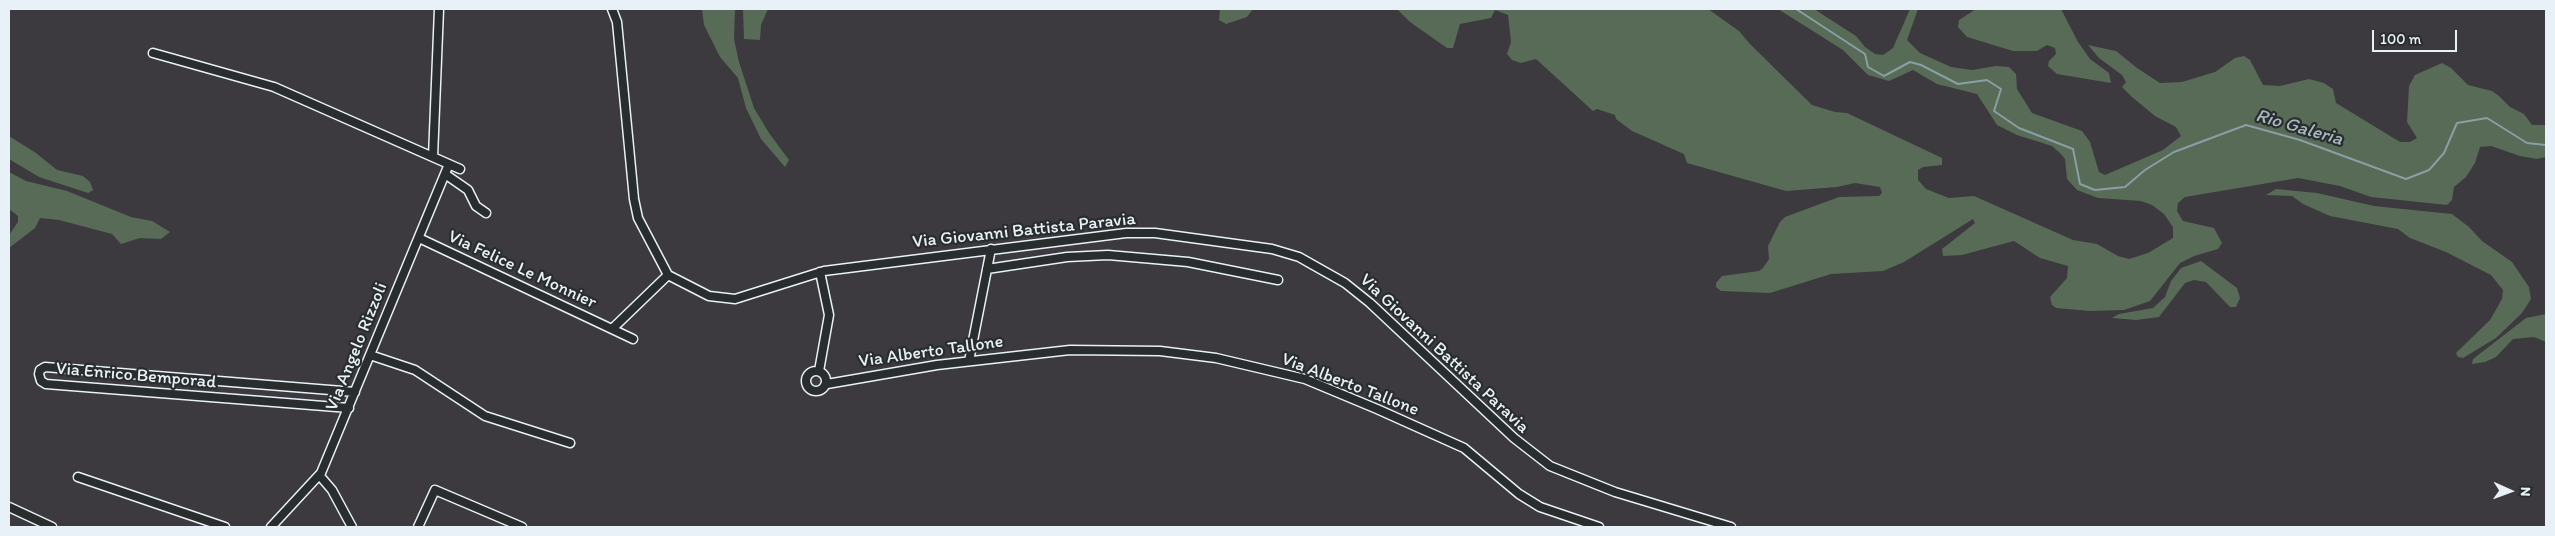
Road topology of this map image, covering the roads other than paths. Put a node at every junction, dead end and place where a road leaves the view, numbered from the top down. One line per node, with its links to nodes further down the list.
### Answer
1 (439, 9): 4 (street)
2 (612, 9): 13 (street)
3 (153, 52): 4 (street)
4 (433, 157): 5 (street)
5 (449, 164): 6 (street); 7 (street, Via Angelo Rizzoli)
6 (460, 169)
7 (445, 174): 8 (street); 9 (street, Via Angelo Rizzoli)
8 (486, 214)
9 (419, 238): 15 (street, Via Felice Le Monnier); 17 (street, Via Angelo Rizzoli)
10 (991, 249): 11 (street); 12 (street, Via Giovanni Battista Paravia); 34 (street, Via Giovanni Battista Paravia)
11 (987, 269): 14 (street); 18 (street)
12 (820, 272): 13 (street, Via Giovanni Battista Paravia); 19 (street)
13 (668, 275): 15 (street)
14 (1278, 280)
15 (612, 329): 16 (street, Via Felice Le Monnier)
16 (633, 339)
17 (370, 355): 21 (street, Via Angelo Rizzoli); 23 (street)
18 (969, 361): 20 (street, Via Alberto Tallone); 33 (street, Via Alberto Tallone)
19 (819, 371): 20 (street); 20 (street)
20 (826, 384)
21 (355, 392): 22 (street, Via Angelo Rizzoli); 22 (street, Via Enrico Bemporad)
22 (348, 408): 24 (street, Via Angelo Rizzoli)
23 (570, 443)
24 (320, 476): 29 (street, Via Angelo Rizzoli); 30 (street)
25 (78, 477): 28 (street)
26 (9, 507): 27 (street)
27 (52, 527)
28 (225, 527)
29 (271, 527)
30 (352, 527)
31 (418, 527): 32 (street)
32 (522, 527)
33 (1599, 527)
34 (1731, 527)

